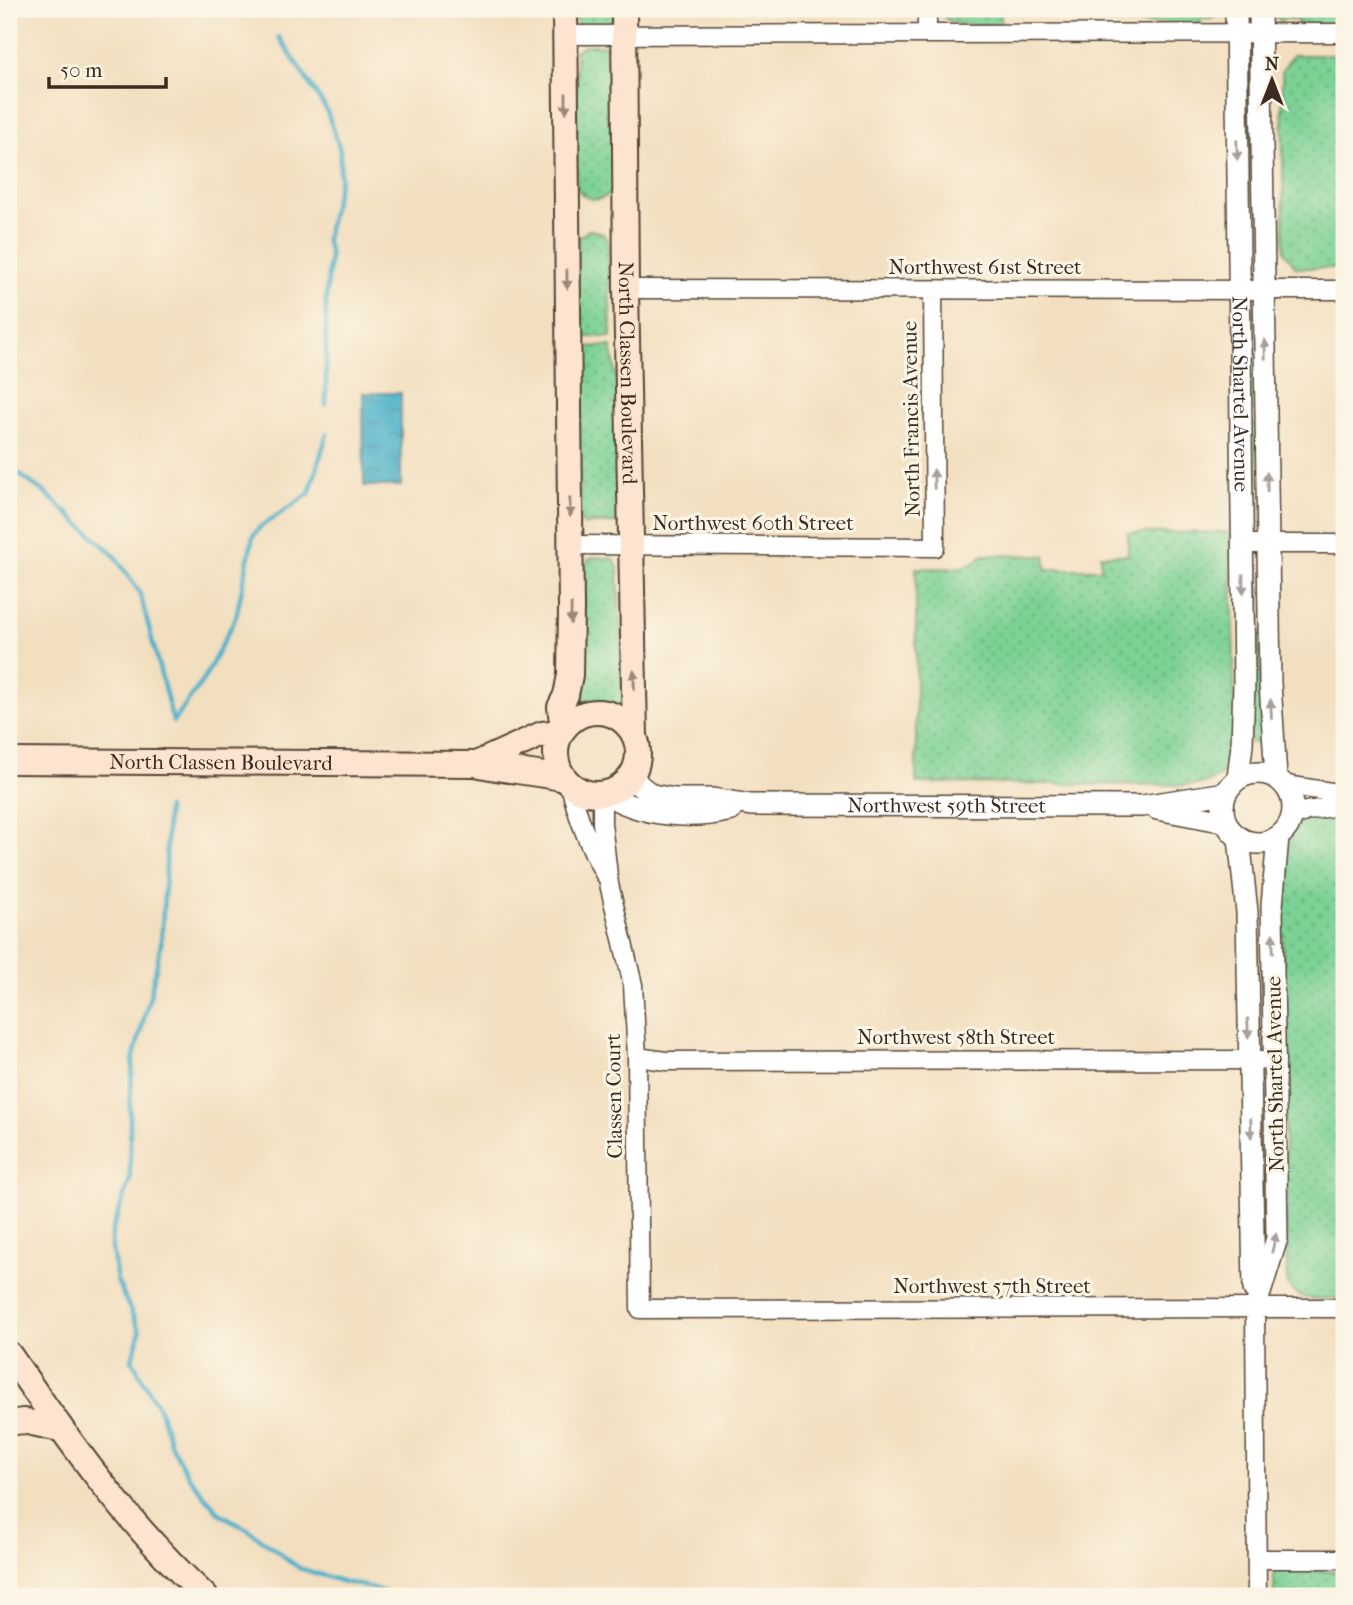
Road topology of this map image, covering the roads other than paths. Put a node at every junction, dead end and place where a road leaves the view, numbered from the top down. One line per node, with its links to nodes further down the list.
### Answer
1 (565, 9): 10 (main road)
2 (624, 9): 11 (main road, North Classen Boulevard)
3 (927, 9): 8 (street)
4 (1236, 9): 6 (street, North Shartel Avenue)
5 (1260, 9): 7 (street, North Shartel Avenue)
6 (1236, 32): 7 (street); 8 (street); 14 (street, North Shartel Avenue, one-way to 14)
7 (1261, 32): 9 (street); 15 (street, North Shartel Avenue)
8 (927, 33): 11 (street)
9 (1344, 33)
10 (565, 35): 11 (street); 20 (main road, one-way to 20)
11 (625, 35): 12 (main road, North Classen Boulevard)
12 (626, 289): 13 (street, Northwest 61st Street); 21 (main road, North Classen Boulevard)
13 (933, 290): 14 (street, Northwest 61st Street); 22 (street, North Francis Avenue, one-way to 13)
14 (1239, 290): 15 (street, Northwest 61st Street); 17 (street, North Shartel Avenue)
15 (1265, 290): 16 (street, Northwest 61st Street); 18 (street, North Shartel Avenue, one-way to 15)
16 (1344, 290)
17 (1242, 544): 18 (street); 30 (street, North Shartel Avenue, one-way to 30)
18 (1268, 544): 19 (street); 28 (street, North Shartel Avenue, one-way to 18)
19 (1344, 544)
20 (571, 545): 21 (street, Northwest 60th Street); 23 (main road, one-way to 23)
21 (632, 545): 22 (street, Northwest 60th Street); 24 (main road, North Classen Boulevard, one-way to 21)
22 (935, 547)
23 (562, 730): 24 (main road, North Classen Boulevard); 26 (main road, North Classen Boulevard); 29 (main road)
24 (635, 737): 27 (main road, North Classen Boulevard)
25 (9, 761): 26 (main road, North Classen Boulevard)
26 (476, 764): 29 (main road, North Classen Boulevard)
27 (632, 775): 31 (main road); 34 (street, Northwest 59th Street)
28 (1281, 781): 30 (street); 32 (street); 36 (street, North Shartel Avenue)
29 (567, 782): 31 (main road, North Classen Boulevard); 39 (street, Classen Court)
30 (1232, 786): 35 (street, Northwest 59th Street); 37 (street, North Shartel Avenue)
31 (604, 793): 34 (street, Northwest 59th Street); 39 (street, Classen Court)
32 (1344, 794)
33 (1344, 804): 36 (street)
34 (751, 805): 35 (street, Northwest 59th Street)
35 (1142, 806): 37 (street, Northwest 59th Street)
36 (1293, 817): 38 (street)
37 (1233, 830): 38 (street); 41 (street, North Shartel Avenue, one-way to 41)
38 (1278, 837): 42 (street, North Shartel Avenue, one-way to 38)
39 (609, 884): 40 (street, Classen Court)
40 (637, 1057): 41 (street, Northwest 58th Street); 44 (street, Classen Court)
41 (1250, 1060): 42 (street, Northwest 58th Street); 45 (street, North Shartel Avenue, one-way to 45)
42 (1276, 1060): 45 (street, North Shartel Avenue, one-way to 42)
43 (1344, 1308): 45 (street, Northwest 57th Street)
44 (640, 1309): 45 (street, Northwest 57th Street)
45 (1255, 1309): 49 (street, North Shartel Avenue)
46 (9, 1354): 48 (main road)
47 (9, 1423): 48 (main road)
48 (61, 1429): 51 (main road)
49 (1257, 1559): 50 (street); 52 (street, North Shartel Avenue)
50 (1344, 1559)
51 (205, 1596)
52 (1257, 1596)

